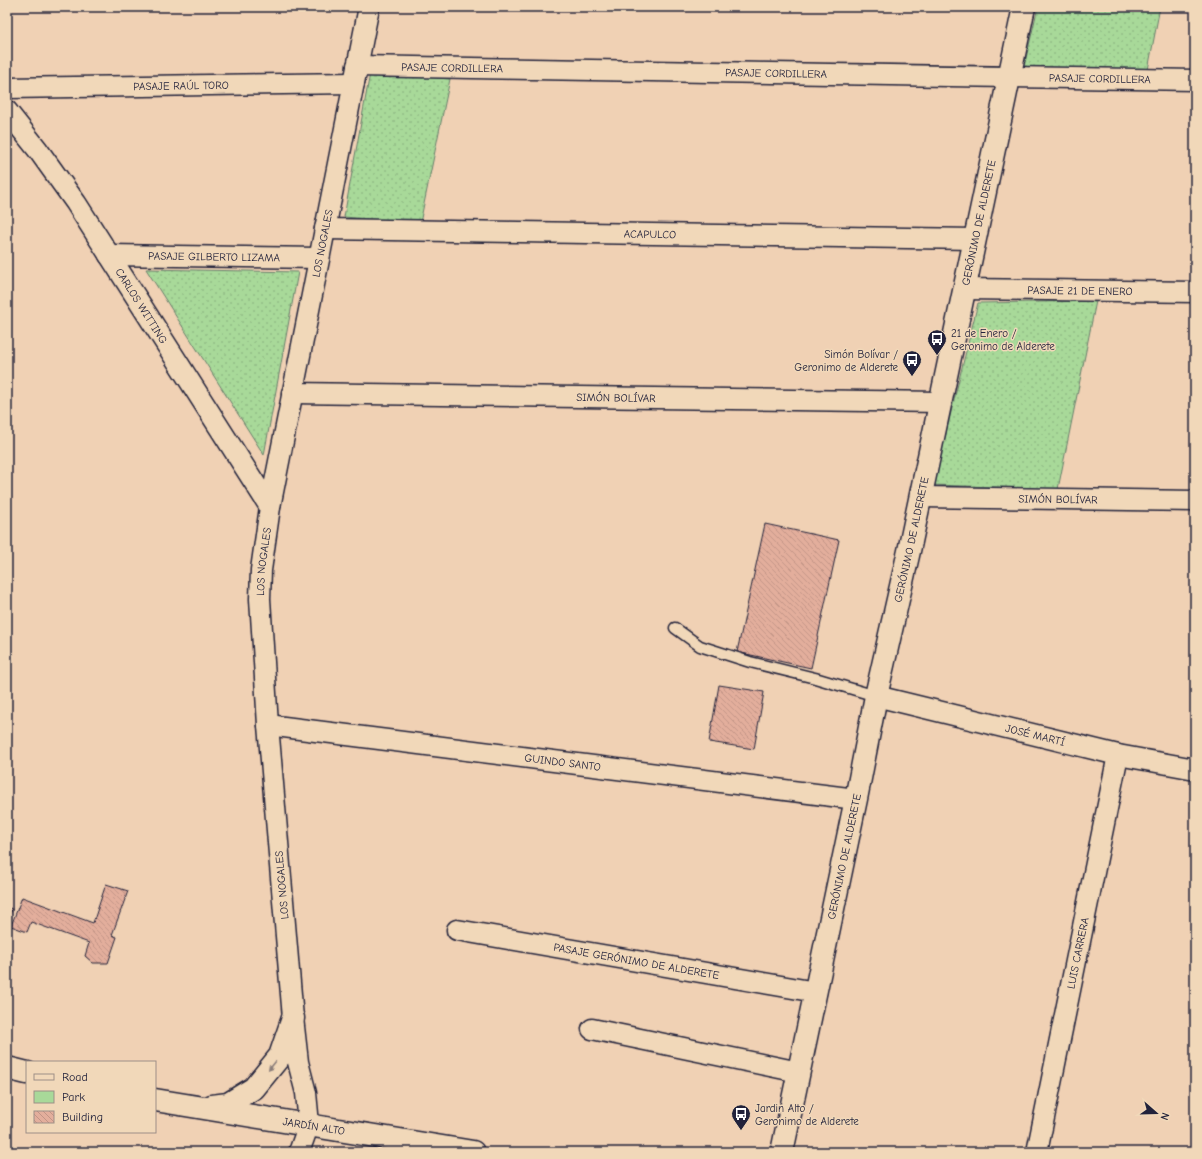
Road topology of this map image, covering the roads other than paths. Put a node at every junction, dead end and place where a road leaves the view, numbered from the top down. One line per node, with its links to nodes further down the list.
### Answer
1 (369, 7): 3 (street, LOS NOGALES)
2 (1024, 7): 4 (street, GERÓNIMO DE ALDERETE)
3 (356, 75): 4 (street, PASAJE CORDILLERA); 6 (street, PASAJE RAÚL TORO); 8 (street, LOS NOGALES)
4 (1010, 76): 5 (street, PASAJE CORDILLERA); 9 (street, GERÓNIMO DE ALDERETE)
5 (1195, 80)
6 (7, 88)
7 (7, 111): 10 (street, CARLOS WITTING)
8 (325, 229): 9 (street, ACAPULCO); 11 (street, LOS NOGALES)
9 (975, 239): 12 (street, GERÓNIMO DE ALDERETE)
10 (109, 255): 11 (street, PASAJE GILBERTO LIZAMA); 18 (street, CARLOS WITTING)
11 (319, 258): 14 (street, LOS NOGALES)
12 (965, 289): 13 (street, PASAJE 21 DE ENERO); 15 (street, GERÓNIMO DE ALDERETE)
13 (1195, 292)
14 (292, 393): 15 (street, SIMÓN BOLÍVAR); 18 (street, LOS NOGALES)
15 (941, 402): 16 (street, GERÓNIMO DE ALDERETE)
16 (920, 497): 17 (street, SIMÓN BOLÍVAR); 20 (street, GERÓNIMO DE ALDERETE)
17 (1195, 501)
18 (270, 507): 21 (street, LOS NOGALES)
19 (675, 628): 20 (lane)
20 (876, 696): 22 (street, JOSÉ MARTÍ); 24 (street, GERÓNIMO DE ALDERETE)
21 (268, 725): 24 (street, GUINDO SANTO); 27 (street, LOS NOGALES)
22 (1118, 755): 23 (street, JOSÉ MARTÍ); 38 (street, LUIS CARRERA)
23 (1195, 769)
24 (856, 799): 26 (street, GERÓNIMO DE ALDERETE)
25 (457, 930): 26 (street, PASAJE GERÓNIMO DE ALDERETE)
26 (816, 992): 30 (street, GERÓNIMO DE ALDERETE)
27 (293, 1018): 33 (street, one-way to 33); 34 (street, LOS NOGALES)
28 (592, 1029): 30 (street)
29 (7, 1068): 31 (street)
30 (798, 1072): 37 (street, GERÓNIMO DE ALDERETE)
31 (26, 1073)
32 (156, 1100): 33 (street, JARDÍN ALTO)
33 (201, 1107): 34 (street, JARDÍN ALTO)
34 (309, 1124): 35 (street); 36 (street, JARDÍN ALTO)
35 (300, 1152)
36 (473, 1152)
37 (782, 1152)
38 (1037, 1152)

